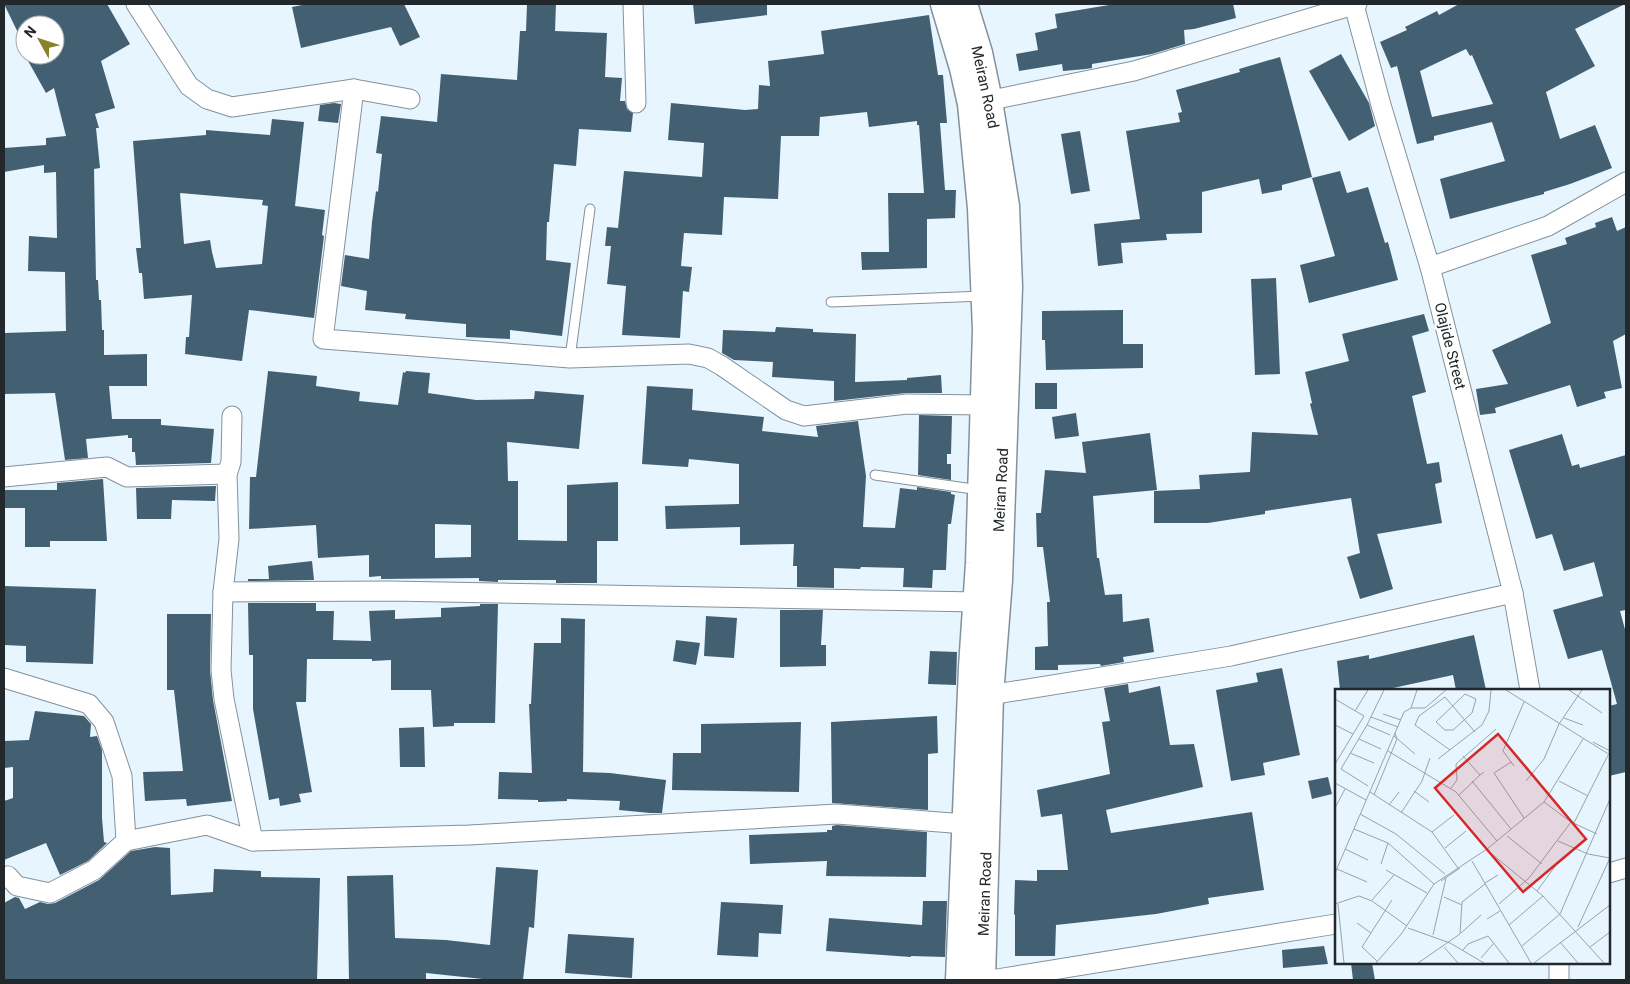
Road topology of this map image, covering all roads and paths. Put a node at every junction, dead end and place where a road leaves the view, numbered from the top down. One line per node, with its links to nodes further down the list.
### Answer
1 (136, 4): 6 (street)
2 (633, 4): 9 (street)
3 (944, 4): 8 (main road, Meiran Road)
4 (964, 4): 8 (main road, Meiran Road)
5 (1355, 4): 8 (street); 13 (street, Olajide Street)
6 (354, 89): 7 (street); 16 (street)
7 (410, 99)
8 (980, 102): 11 (main road, Meiran Road)
9 (636, 103)
10 (1626, 182): 13 (street)
11 (994, 207): 14 (main road, Meiran Road); 28 (main road, Meiran Road)
12 (590, 209): 16 (lane)
13 (1430, 267): 24 (street, Olajide Street)
14 (985, 296): 15 (lane); 17 (main road, Meiran Road)
15 (831, 302)
16 (570, 358): 17 (street)
17 (983, 405): 22 (main road, Meiran Road)
18 (232, 416): 19 (street)
19 (227, 474): 21 (street); 23 (street)
20 (874, 475): 22 (lane)
21 (4, 477)
22 (982, 490): 25 (main road, Meiran Road)
23 (222, 592): 25 (street); 31 (street)
24 (1514, 593): 27 (street, Olajide Street); 28 (street)
25 (977, 602): 29 (main road, Meiran Road)
26 (4, 678): 30 (street)
27 (1530, 689)
28 (990, 695): 38 (main road, Meiran Road)
29 (965, 824): 31 (street); 37 (main road, Meiran Road)
30 (126, 841): 31 (street); 34 (street)
31 (253, 841)
32 (1626, 868): 33 (street)
33 (1610, 873)
34 (4, 878)
35 (1335, 924): 39 (street)
36 (1559, 964): 40 (street)
37 (959, 980)
38 (982, 980)
39 (992, 980)
40 (1559, 980)

